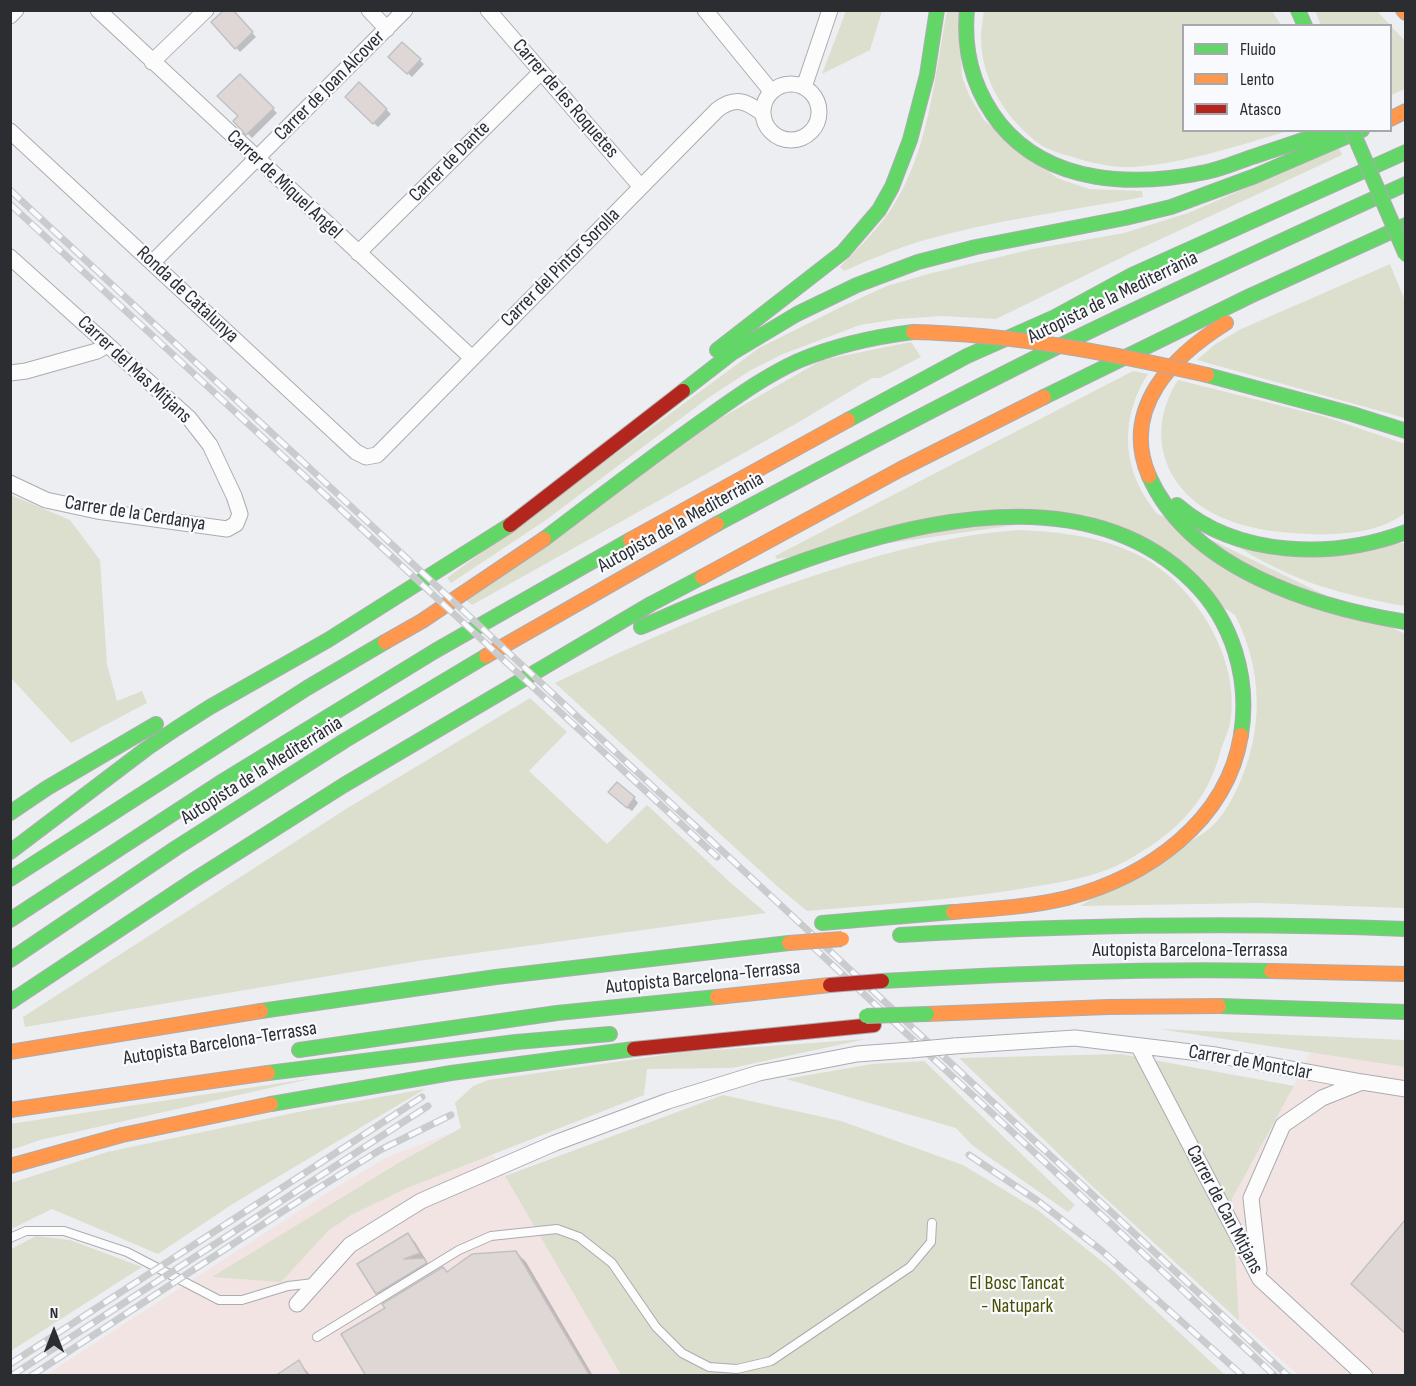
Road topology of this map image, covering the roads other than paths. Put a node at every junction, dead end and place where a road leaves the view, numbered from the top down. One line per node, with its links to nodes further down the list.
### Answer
1 (16, 10): 12 (street)
2 (98, 10): 15 (street, Carrer de Miquel Angel)
3 (206, 10): 15 (street)
4 (369, 10): 14 (street)
5 (405, 10): 14 (street, Carrer de Joan Alcover)
6 (488, 10): 16 (street, Carrer de les Roquetes)
7 (705, 10): 18 (street)
8 (830, 10): 17 (street)
9 (938, 10): 40 (main road)
10 (967, 10): 23 (main road)
11 (1298, 10): 13 (main road)
12 (10, 16)
13 (1304, 24)
14 (387, 29): 27 (street, Carrer de Joan Alcover)
15 (152, 62): 27 (street, Carrer de Miquel Angel)
16 (541, 72): 29 (street, Carrer de les Roquetes); 32 (street, Carrer de Dante)
17 (804, 87): 18 (street); 20 (street)
18 (771, 91): 20 (street)
19 (1406, 111): 21 (main road)
20 (762, 113): 29 (street, Carrer del Pintor Sorolla)
21 (1392, 118)
22 (10, 131): 35 (street, Ronda de Catalunya)
23 (1325, 132)
24 (1353, 132): 33 (main road, bridge)
25 (1357, 132): 40 (main road)
26 (1406, 152): 52 (main road, Autopista de la Mediterrània)
27 (256, 159): 32 (street, Carrer de Miquel Angel); 35 (street, Carrer de Joan Alcover)
28 (1406, 184): 58 (main road, Autopista de la Mediterrània)
29 (641, 187): 37 (street, Carrer del Pintor Sorolla)
30 (1406, 225): 31 (main road)
31 (1356, 246): 41 (main road); 48 (main road)
32 (358, 253): 37 (street, Carrer de Miquel Angel)
33 (1406, 255)
34 (10, 257): 36 (street, Carrer del Mas Mitjans)
35 (152, 262): 42 (street, Ronda de Catalunya)
36 (107, 345): 38 (street); 44 (street, Carrer del Mas Mitjans)
37 (472, 358): 42 (street, Carrer del Pintor Sorolla)
38 (10, 373)
39 (1406, 431): 51 (main road, bridge)
40 (600, 456): 46 (main road)
41 (1142, 456): 45 (main road); 47 (main road)
42 (366, 457)
43 (10, 483): 44 (street, Carrer de la Cerdanya)
44 (227, 529)
45 (1406, 532)
46 (386, 603): 49 (main road); 50 (main road)
47 (1406, 622)
48 (546, 666): 53 (main road); 61 (main road)
49 (10, 813)
50 (10, 852)
51 (10, 879)
52 (10, 920)
53 (816, 923)
54 (1406, 929): 55 (main road, Autopista Barcelona-Terrassa)
55 (886, 936)
56 (848, 938): 59 (main road, Autopista Barcelona-Terrassa, bridge)
57 (695, 940): 59 (main road)
58 (10, 960)
59 (579, 966): 67 (main road, Autopista Barcelona-Terrassa)
60 (1406, 974): 68 (main road, Autopista Barcelona-Terrassa, bridge)
61 (10, 1002)
62 (1406, 1012): 63 (main road, bridge)
63 (870, 1021): 64 (main road); 74 (main road)
64 (730, 1025)
65 (627, 1033): 73 (main road)
66 (1138, 1047): 70 (street, Carrer de Montclar); 77 (street, Carrer de Can Mitjans); 78 (street, Carrer de Montclar, bridge)
67 (10, 1053)
68 (285, 1053)
69 (109, 1082): 72 (main road, Autopista Barcelona-Terrassa)
70 (1362, 1082): 71 (street, Carrer de Montclar); 77 (street, Carrer de Montclar)
71 (1406, 1089)
72 (10, 1100)
73 (10, 1110)
74 (10, 1166)
75 (932, 1223): 80 (lane)
76 (10, 1238): 78 (lane)
77 (1260, 1279): 81 (street, Carrer de Can Mitjans)
78 (316, 1282): 79 (street, Carrer de Montclar)
79 (297, 1304)
80 (317, 1337)
81 (1365, 1376)

